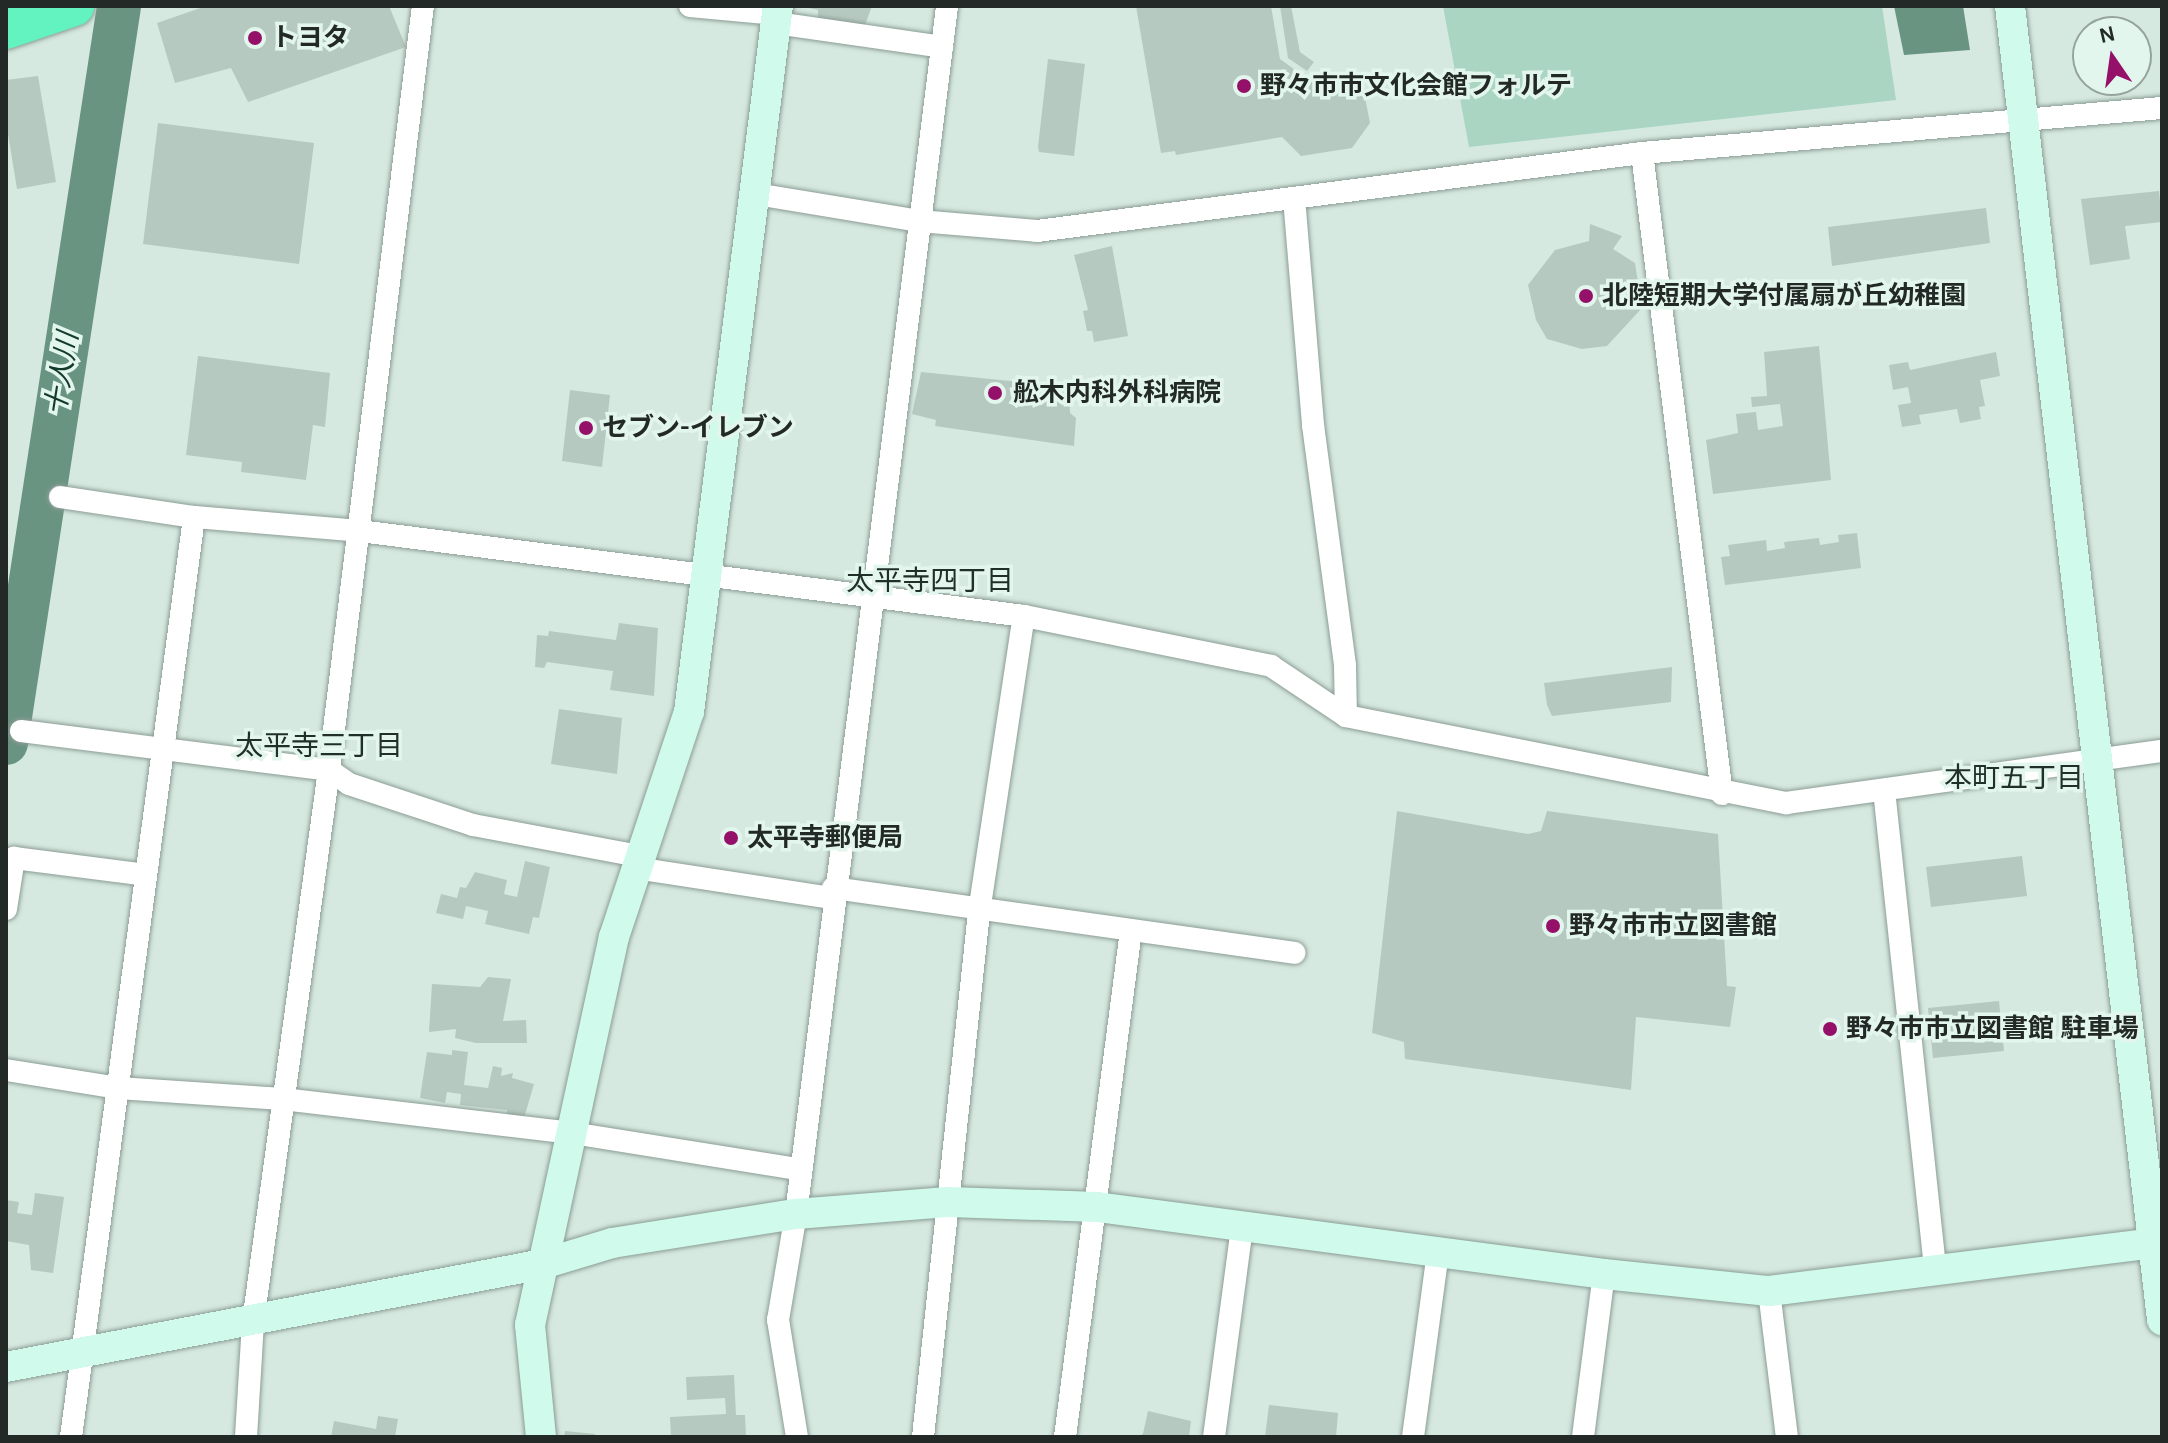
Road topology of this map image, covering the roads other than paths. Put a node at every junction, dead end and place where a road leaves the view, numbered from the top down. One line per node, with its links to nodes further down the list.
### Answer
1 (74, 6): 7 (highway)
2 (423, 6): 17 (street)
3 (690, 6): 6 (street)
4 (947, 6): 8 (street)
5 (2010, 6): 10 (street)
6 (777, 14): 8 (street); 12 (street)
7 (6, 29)
8 (942, 47): 14 (street)
9 (2162, 108): 10 (street)
10 (2024, 117): 11 (street); 25 (street)
11 (1642, 153): 13 (street); 28 (street)
12 (756, 194): 14 (street); 18 (street)
13 (1294, 198): 14 (street); 21 (street)
14 (919, 221): 19 (street)
15 (60, 497): 16 (street)
16 (194, 517): 17 (street); 23 (street)
17 (360, 531): 18 (street); 26 (street)
18 (709, 574): 19 (street); 29 (street)
19 (871, 600): 20 (street); 31 (street)
20 (1024, 616): 21 (street); 33 (street)
21 (1346, 716): 28 (street)
22 (21, 731): 23 (street)
23 (165, 749): 26 (street); 30 (street)
24 (2162, 751): 25 (street)
25 (2100, 759): 27 (street); 45 (street)
26 (329, 770): 29 (street); 38 (street)
27 (1884, 790): 28 (street); 48 (street)
28 (1722, 794)
29 (637, 862): 31 (street); 39 (street)
30 (146, 875): 32 (street); 37 (street)
31 (833, 893): 33 (street); 40 (street)
32 (6, 909)
33 (979, 912): 34 (street); 41 (street)
34 (1131, 930): 35 (street); 42 (street)
35 (1294, 953)
36 (6, 1070): 37 (street)
37 (118, 1088): 38 (street); 53 (street)
38 (283, 1099): 39 (street); 52 (street)
39 (572, 1133): 40 (street); 47 (street)
40 (798, 1169): 43 (street)
41 (948, 1202): 42 (street); 43 (street); 59 (street)
42 (1097, 1207): 44 (street); 60 (street)
43 (796, 1214): 47 (street); 58 (street)
44 (1242, 1226): 46 (street); 61 (street)
45 (2157, 1242): 48 (street); 51 (street)
46 (1438, 1253): 49 (street); 62 (street)
47 (543, 1264): 52 (street); 57 (street)
48 (1935, 1269): 50 (street)
49 (1604, 1274): 50 (street); 63 (street)
50 (1769, 1291): 64 (street)
51 (2162, 1320)
52 (253, 1322): 53 (street); 56 (street)
53 (81, 1353): 54 (street); 55 (street)
54 (6, 1367)
55 (71, 1437)
56 (246, 1437)
57 (541, 1437)
58 (797, 1437)
59 (923, 1437)
60 (1065, 1437)
61 (1214, 1437)
62 (1413, 1437)
63 (1583, 1437)
64 (1787, 1437)

